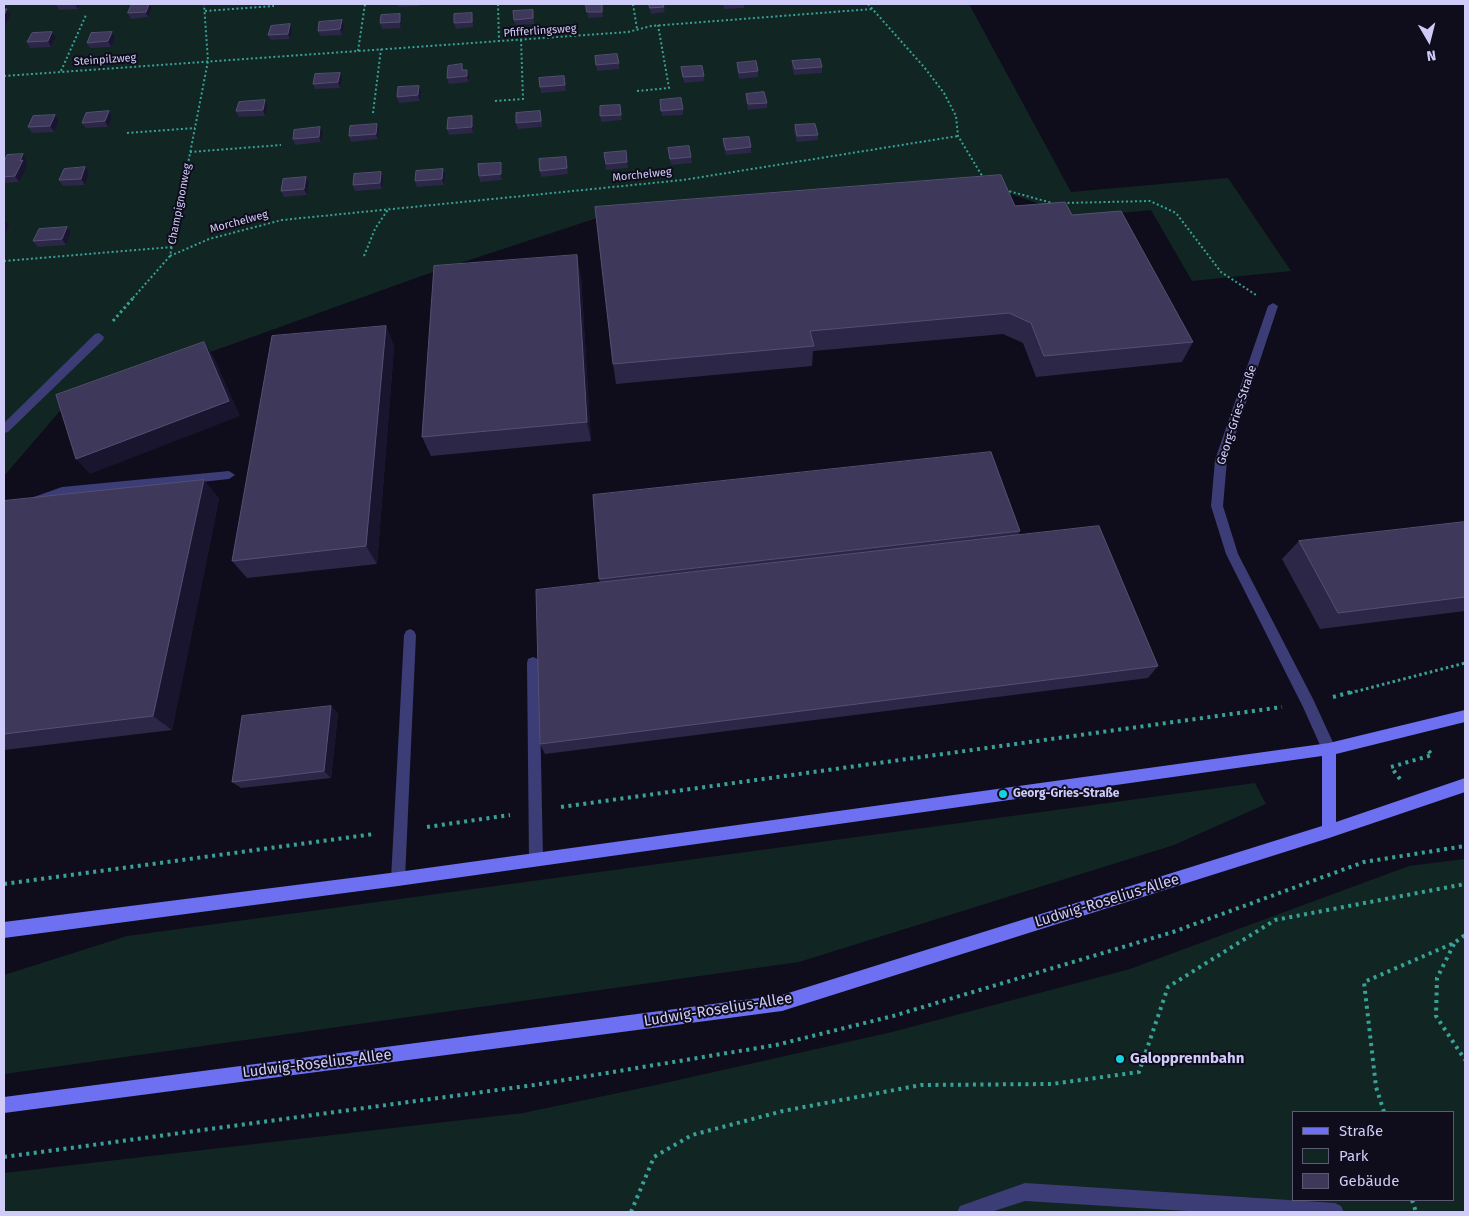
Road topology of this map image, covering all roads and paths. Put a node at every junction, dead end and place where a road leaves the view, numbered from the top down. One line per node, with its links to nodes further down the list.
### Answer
1 (204, 4): 8 (path, Champignonweg)
2 (365, 4): 15 (path)
3 (498, 4): 13 (path)
4 (633, 4): 11 (path)
5 (868, 4): 7 (path)
6 (274, 6): 8 (path)
7 (872, 8): 10 (path, Pfifferlingsweg); 24 (path)
8 (205, 11): 16 (path, Champignonweg)
9 (86, 14): 17 (path)
10 (658, 25): 11 (path, Pfifferlingsweg); 19 (path)
11 (637, 29): 12 (path, Pfifferlingsweg)
12 (521, 40): 13 (path, Pfifferlingsweg); 20 (path)
13 (499, 41): 14 (path, Pfifferlingsweg)
14 (381, 49): 15 (path, Pfifferlingsweg); 21 (path)
15 (358, 51): 16 (path, Pfifferlingsweg)
16 (208, 61): 17 (path, Steinpilzweg); 22 (path, Champignonweg)
17 (61, 72): 18 (path, Steinpilzweg)
18 (4, 76)
19 (637, 91)
20 (495, 101)
21 (373, 113)
22 (195, 128): 23 (path); 26 (path, Champignonweg)
23 (127, 133)
24 (958, 136): 27 (path); 29 (path, Morchelweg)
25 (281, 144): 26 (path)
26 (190, 152): 30 (path, Champignonweg)
27 (991, 182)
28 (999, 187): 34 (path)
29 (389, 208): 31 (path, Morchelweg); 32 (path)
30 (172, 247): 31 (path, Champignonweg); 33 (path)
31 (170, 256): 35 (path, Champignonweg)
32 (364, 256)
33 (4, 261)
34 (1273, 306): 42 (street, Georg-Gries-Straße)
35 (99, 337): 36 (street)
36 (4, 429)
37 (229, 475): 38 (street)
38 (22, 506)
39 (410, 635): 49 (street)
40 (533, 663): 48 (street)
41 (1465, 664): 42 (path)
42 (1308, 703): 45 (street, Georg-Gries-Straße); 48 (path)
43 (1465, 716): 44 (main road)
44 (1414, 728): 45 (main road); 47 (path)
45 (1329, 749): 50 (main road, Georg-Gries-Straße); 51 (main road)
46 (1465, 785): 47 (main road, Ludwig-Roselius-Allee)
47 (1415, 801): 50 (main road, Ludwig-Roselius-Allee)
48 (535, 811): 49 (path); 51 (street)
49 (400, 830): 52 (street); 53 (path)
50 (1329, 831): 59 (main road, Ludwig-Roselius-Allee)
51 (536, 859): 52 (main road)
52 (398, 878): 55 (main road)
53 (4, 884)
54 (1465, 884): 61 (path)
55 (4, 930)
56 (1465, 935): 57 (path)
57 (1454, 943): 58 (path); 60 (path)
58 (1465, 1060)
59 (4, 1105)
60 (1384, 1111)
61 (631, 1212)
62 (966, 1212): 63 (street)
63 (1335, 1212)

